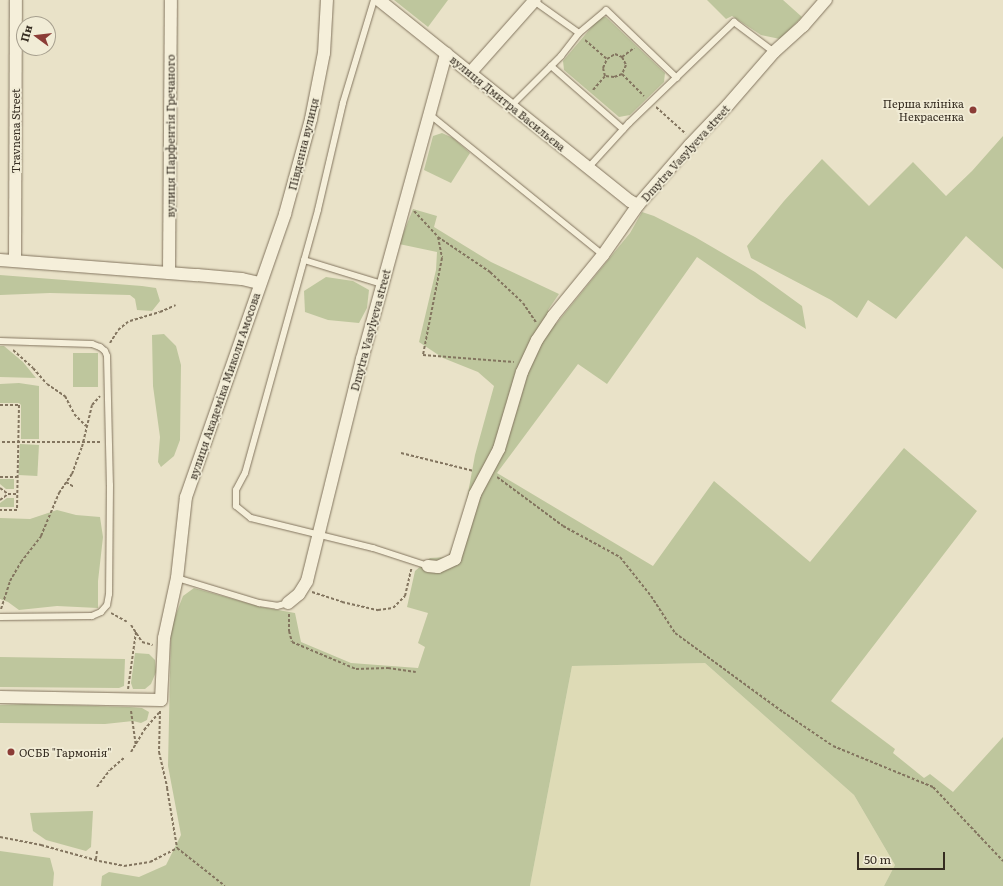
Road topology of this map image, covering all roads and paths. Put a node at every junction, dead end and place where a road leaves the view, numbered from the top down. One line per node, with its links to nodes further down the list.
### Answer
1 (16, 0): 32 (street, Travnena Street)
2 (171, 0): 33 (street, вулиця Парфентія Гречаного)
3 (327, 0): 34 (street, Південна вулиця)
4 (374, 0): 31 (lane)
5 (379, 0): 11 (street, вулиця Дмитра Васильєва)
6 (826, 0): 10 (street, Dmytra Vasylyeva street)
7 (534, 1): 8 (lane); 15 (street)
8 (579, 34): 9 (lane); 13 (path); 14 (lane)
9 (640, 42): 12 (path); 18 (lane)
10 (774, 52): 18 (lane); 24 (street, Dmytra Vasylyeva street)
11 (446, 53): 15 (street, вулиця Дмитра Васильєва); 22 (street, Dmytra Vasylyeva street)
12 (622, 57): 13 (path); 16 (path)
13 (607, 59): 17 (path)
14 (551, 66): 19 (lane); 21 (lane)
15 (471, 72): 21 (street, вулиця Дмитра Васильєва)
16 (622, 74): 17 (path); 20 (path)
17 (605, 76): 19 (path)
18 (677, 78): 20 (lane)
19 (587, 97): 23 (lane)
20 (651, 102): 23 (lane); 24 (path)
21 (511, 106): 25 (street, вулиця Дмитра Васильєва)
22 (429, 114): 26 (street, Dmytra Vasylyeva street); 29 (lane)
23 (623, 129): 25 (lane)
24 (694, 141): 27 (street, Dmytra Vasylyeva street)
25 (588, 168): 27 (street, вулиця Дмитра Васильєва)
26 (405, 201): 28 (path); 35 (street, Dmytra Vasylyeva street)
27 (638, 205): 29 (street, Dmytra Vasylyeva street)
28 (438, 237): 37 (path); 40 (path)
29 (603, 255): 37 (street, Dmytra Vasylyeva street)
30 (0, 260): 32 (street, вулиця Академіка Миколи Амосова)
31 (304, 260): 35 (lane); 59 (lane)
32 (15, 261): 33 (street, вулиця Академіка Миколи Амосова)
33 (169, 273): 34 (street, вулиця Академіка Миколи Амосова)
34 (260, 283): 62 (street, вулиця Академіка Миколи Амосова)
35 (382, 284): 59 (street, Dmytra Vasylyeva street)
36 (176, 305): 39 (path)
37 (542, 333): 40 (street, Dmytra Vasylyeva street)
38 (2, 341): 39 (lane); 43 (path)
39 (105, 351): 41 (lane)
40 (526, 363): 49 (street, Dmytra Vasylyeva street)
41 (108, 390): 43 (path); 47 (lane)
42 (0, 405): 45 (path)
43 (86, 426): 46 (path)
44 (2, 442): 45 (path)
45 (18, 442): 46 (path); 51 (path)
46 (83, 442): 47 (path); 52 (path)
47 (109, 442): 65 (lane)
48 (401, 453): 49 (path)
49 (487, 470): 61 (street, Dmytra Vasylyeva street); 84 (path)
50 (0, 477): 51 (path)
51 (17, 477): 56 (path)
52 (66, 482): 53 (path); 66 (path)
53 (74, 487)
54 (0, 488): 55 (path)
55 (8, 494): 56 (path); 57 (path)
56 (17, 494): 58 (path)
57 (0, 500)
58 (0, 510)
59 (318, 533): 60 (lane); 63 (street, Dmytra Vasylyeva street)
60 (413, 561): 61 (lane); 63 (path)
61 (428, 566)
62 (177, 578): 64 (lane); 70 (street, вулиця Академіка Миколи Амосова)
63 (302, 589): 64 (street, Dmytra Vasylyeva street)
64 (286, 604): 71 (path)
65 (104, 609): 66 (lane); 67 (path)
66 (0, 617)
67 (127, 622)
68 (131, 624): 69 (path)
69 (136, 631): 70 (path); 73 (path)
70 (163, 649): 74 (street, вулиця Академіка Миколи Амосова)
71 (416, 672)
72 (0, 697): 73 (street)
73 (127, 699): 74 (street); 76 (path)
74 (161, 700): 75 (path)
75 (159, 713): 76 (path); 81 (path)
76 (136, 745): 77 (path)
77 (131, 752)
78 (125, 757): 79 (path)
79 (97, 787)
80 (0, 837): 83 (path)
81 (177, 848): 83 (path); 85 (path)
82 (97, 851): 83 (path)
83 (96, 860)
84 (1003, 861)
85 (224, 886)

